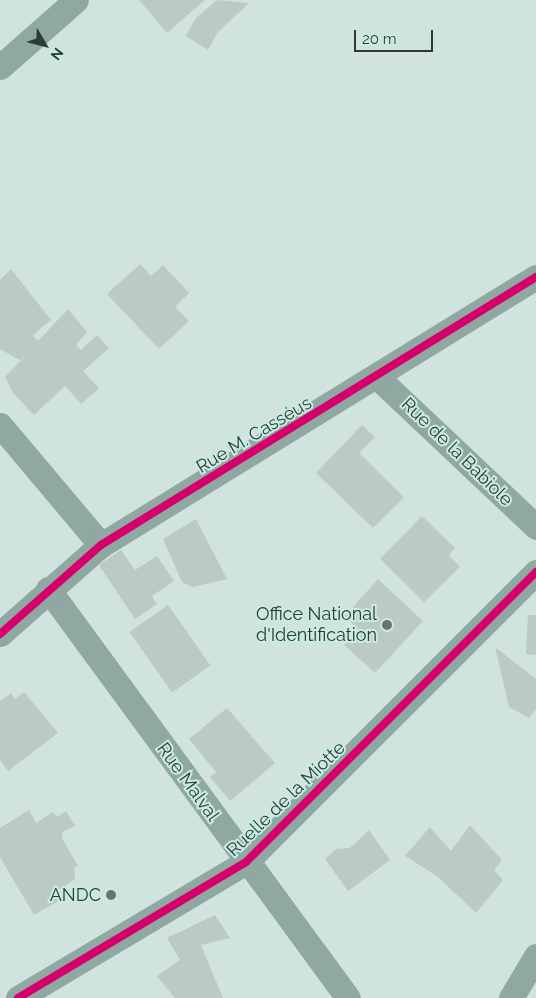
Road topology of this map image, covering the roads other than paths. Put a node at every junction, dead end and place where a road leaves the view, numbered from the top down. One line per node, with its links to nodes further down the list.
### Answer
1 (76, 0): 2 (street)
2 (0, 67)
3 (536, 277): 4 (street, Rue M. Casséus)
4 (377, 377): 6 (street, Rue de la Babiole); 7 (street, Rue M. Casséus)
5 (0, 425): 7 (street)
6 (536, 527)
7 (101, 545): 9 (street, Rue M. Casséus)
8 (536, 572): 11 (street, Ruelle de la Miotte)
9 (48, 590): 10 (street, Rue M. Casséus); 11 (street, Rue Malval)
10 (0, 634)
11 (246, 862): 13 (street, Ruelle de la Miotte); 14 (street, Rue Malval)
12 (536, 956): 15 (street)
13 (18, 998)
14 (348, 998)
15 (512, 998)

